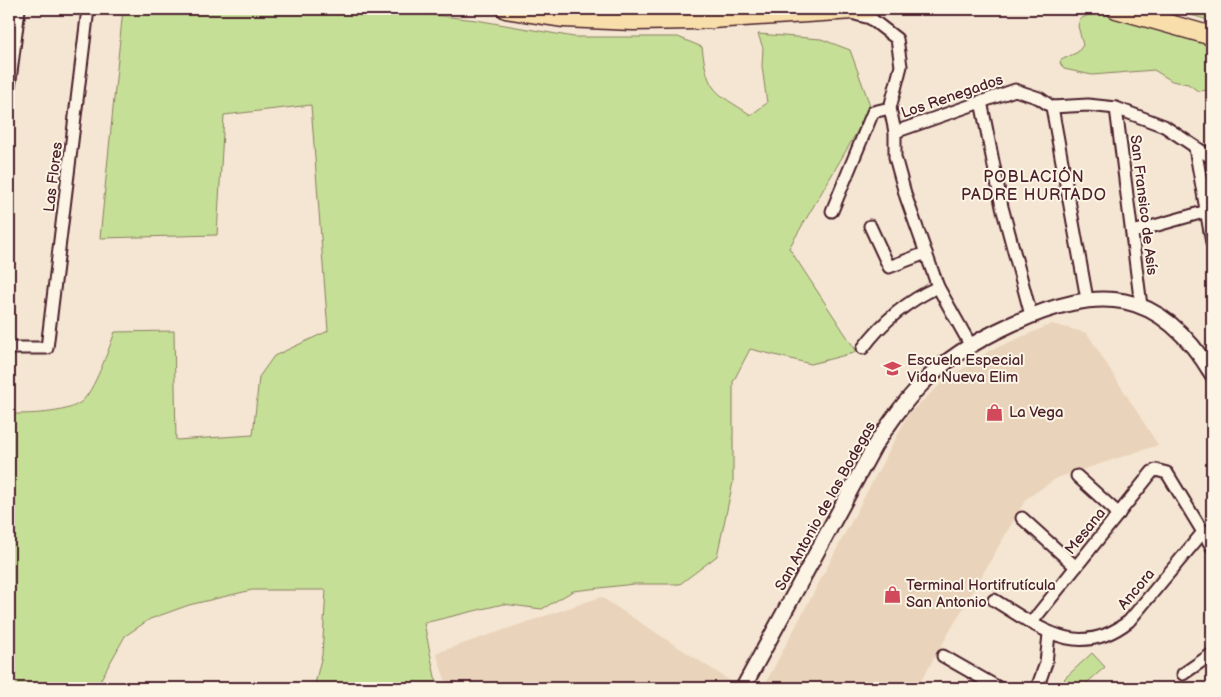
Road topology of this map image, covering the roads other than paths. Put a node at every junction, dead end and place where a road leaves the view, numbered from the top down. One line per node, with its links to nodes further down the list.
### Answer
1 (19, 9): 8 (street)
2 (88, 9): 27 (street, Las Flores)
3 (506, 9): 6 (main road)
4 (869, 9): 6 (main road)
5 (1116, 9): 7 (main road)
6 (845, 11): 11 (street)
7 (1212, 36)
8 (9, 88)
9 (981, 101): 10 (street, Los Renegados); 13 (street, Los Renegados); 25 (street)
10 (1052, 107): 12 (street); 23 (street)
11 (890, 108): 13 (street); 16 (street)
12 (1116, 108): 14 (street); 19 (street, San Fransico de Asís)
13 (895, 132): 21 (street)
14 (1195, 148): 15 (street); 17 (street)
15 (1212, 158)
16 (832, 211)
17 (1208, 211): 19 (street); 20 (street)
18 (870, 226): 21 (street)
19 (1133, 232): 24 (street, San Fransico de Asís)
20 (1212, 243)
21 (926, 254): 22 (street)
22 (938, 286): 26 (street); 28 (street)
23 (1087, 299): 24 (street, San Antonio de las Bodegas); 25 (street, San Antonio de las Bodegas)
24 (1141, 306): 29 (street, San Antonio de las Bodegas)
25 (1031, 315): 26 (street, San Antonio de las Bodegas)
26 (971, 346): 42 (street, San Antonio de las Bodegas)
27 (9, 348)
28 (863, 348)
29 (1212, 374)
30 (1077, 476): 31 (street)
31 (1118, 514): 33 (street, Mesana); 35 (street, Mesana)
32 (1022, 518): 35 (street)
33 (1204, 531): 34 (street); 38 (street, Ancora)
34 (1212, 547)
35 (1076, 567): 37 (street, Mesana)
36 (994, 600): 37 (street, Ancora)
37 (1031, 623): 38 (street, Ancora)
38 (1049, 634): 44 (street)
39 (1212, 654): 41 (street)
40 (943, 656): 43 (street)
41 (1183, 674)
42 (743, 688)
43 (999, 688)
44 (1036, 688)

